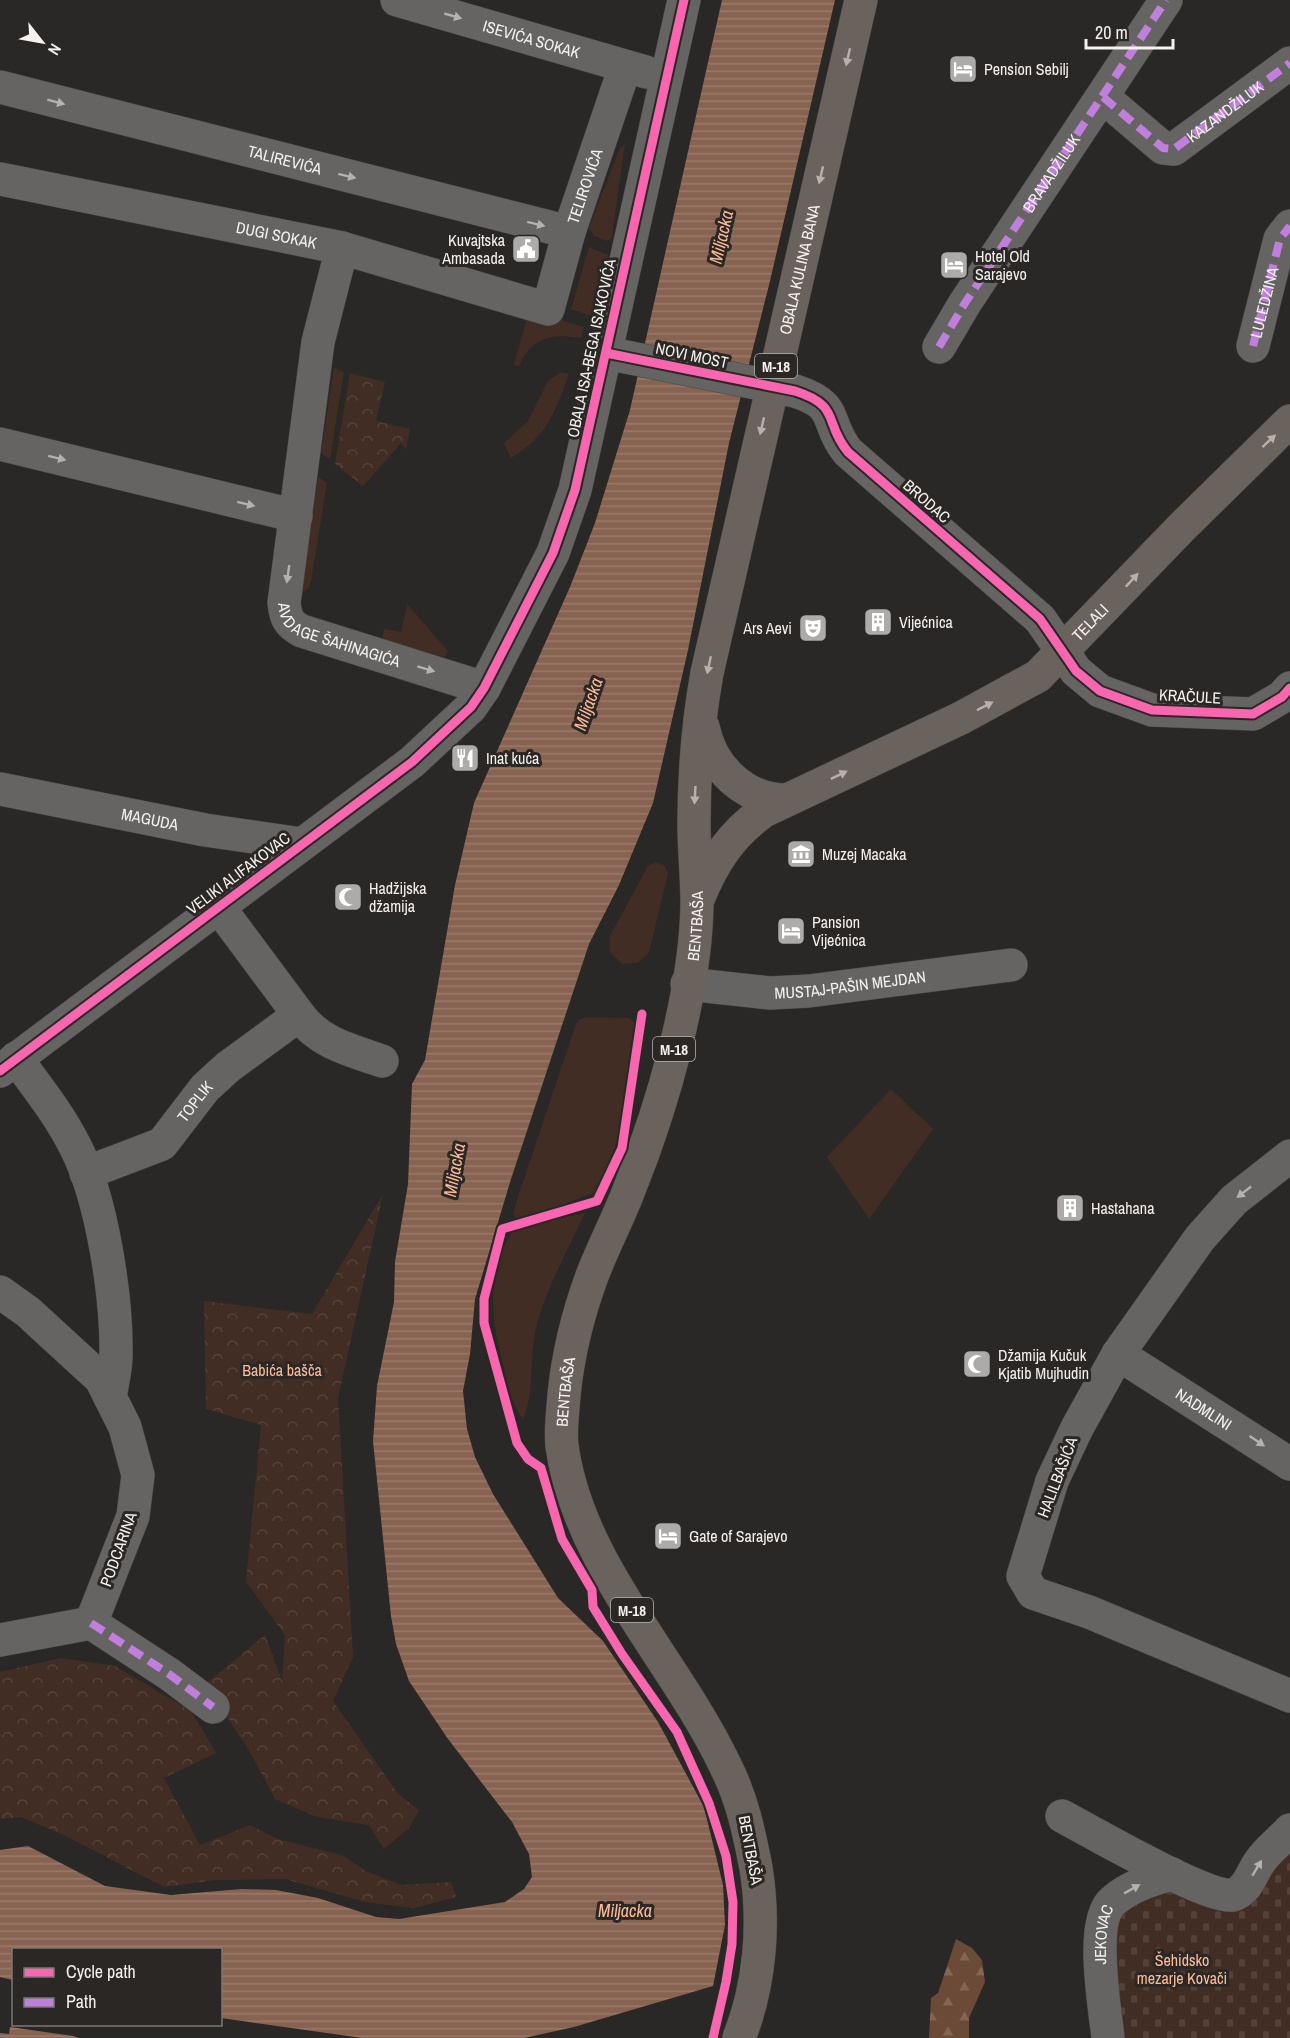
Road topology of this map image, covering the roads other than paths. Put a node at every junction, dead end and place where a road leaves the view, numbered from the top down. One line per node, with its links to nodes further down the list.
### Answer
1 (397, 0): 6 (street, ISEVIĆA SOKAK, one-way to 6)
2 (684, 0): 7 (street, OBALA ISA-BEGA ISAKOVIĆA)
3 (861, 0): 18 (main road, OBALA KULINA BANA / M-18, one-way to 18)
4 (1166, 0): 9 (street, BRAVADŽILUK)
5 (1290, 63): 9 (street, KAZANDŽILUK)
6 (626, 67): 7 (street, ISEVIĆA SOKAK); 12 (street, TELIROVIĆA)
7 (665, 78): 17 (street, OBALA ISA-BEGA ISAKOVIĆA)
8 (0, 87): 12 (street, TALIREVIĆA, one-way to 12)
9 (1103, 97): 16 (street, BRAVADŽILUK)
10 (0, 179): 13 (street, DUGI SOKAK)
11 (1290, 226): 15 (street, LULEDŽINA)
12 (569, 232): 14 (street, TELIROVIĆA)
13 (342, 248): 14 (street, DUGI SOKAK); 21 (street, AVDAGE ŠAHINAGIĆA)
14 (548, 309)
15 (1253, 346)
16 (939, 347)
17 (606, 353): 18 (street, NOVI MOST); 23 (street, OBALA ISA-BEGA ISAKOVIĆA)
18 (761, 385): 22 (street, BRODAC); 25 (main road, OBALA KULINA BANA / M-18, one-way to 25)
19 (1290, 421): 22 (main road, TELALI / M-18, one-way to 19)
20 (0, 444): 21 (street, one-way to 21)
21 (296, 516): 23 (street, AVDAGE ŠAHINAGIĆA, one-way to 23)
22 (1062, 653): 24 (street, KRAČULE); 27 (main road, TELALI / M-18, one-way to 22)
23 (484, 688): 28 (street, VELIKI ALIFAKOVAC)
24 (1290, 688)
25 (700, 716): 27 (main road, M-18); 29 (main road, BENTBAŠA / M-18, one-way to 29)
26 (0, 789): 28 (street, MAGUDA)
27 (786, 800): 29 (main road, TELALI / M-18)
28 (302, 844): 30 (street, VELIKI ALIFAKOVAC)
29 (697, 903): 32 (main road, BENTBAŠA / M-18)
30 (218, 906): 33 (street); 35 (street, VELIKI ALIFAKOVAC)
31 (1011, 965): 32 (street, MUSTAJ-PAŠIN MEJDAN)
32 (687, 984): 49 (main road, BENTBAŠA / M-18)
33 (298, 1016): 34 (street); 37 (street, TOPLIK)
34 (382, 1061)
35 (8, 1065): 37 (street)
36 (1290, 1156): 39 (street, HALILBAŠIĆA, one-way to 39)
37 (86, 1173): 40 (street)
38 (0, 1292): 40 (street, PODCARINA)
39 (1118, 1354): 41 (street, NADMLINI, one-way to 41); 44 (street, HALILBAŠIĆA)
40 (110, 1397): 42 (street, PODCARINA)
41 (1290, 1464)
42 (91, 1623): 43 (street); 45 (street)
43 (0, 1640)
44 (1290, 1696)
45 (213, 1707)
46 (1062, 1816): 48 (street)
47 (1290, 1830): 48 (street, one-way to 47)
48 (1172, 1874): 50 (street, JEKOVAC, one-way to 48)
49 (739, 2038)
50 (1108, 2038)

